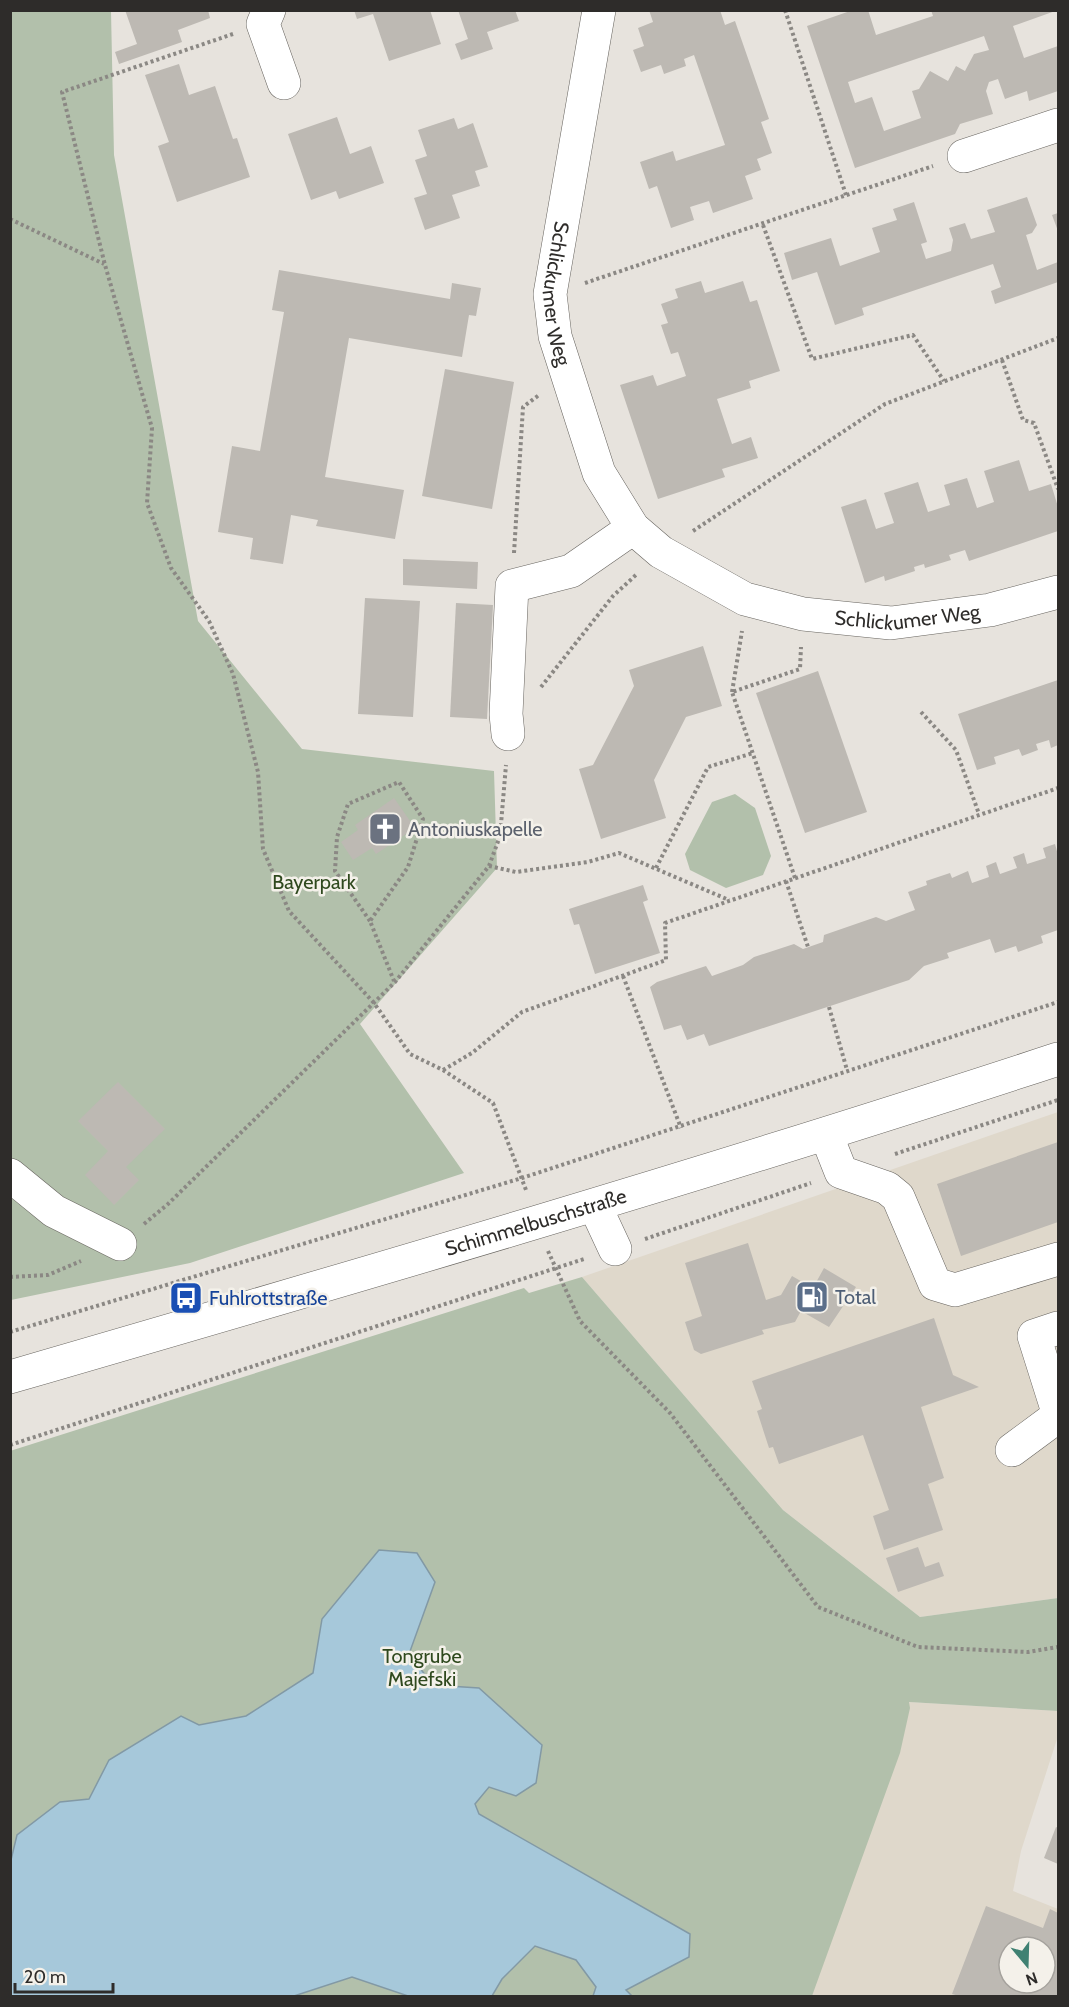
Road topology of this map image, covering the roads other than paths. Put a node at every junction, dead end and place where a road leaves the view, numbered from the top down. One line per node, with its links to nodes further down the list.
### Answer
1 (599, 10): 6 (street, Schlickumer Weg)
2 (266, 17): 3 (street)
3 (284, 83)
4 (1059, 125): 5 (street)
5 (964, 156)
6 (633, 528): 7 (street, Schlickumer Weg); 8 (street)
7 (1059, 592)
8 (508, 734)
9 (1059, 1059): 10 (street, Schimmelbuschstraße)
10 (826, 1134): 12 (street, Schimmelbuschstraße); 15 (street)
11 (10, 1175): 13 (street)
12 (595, 1206): 14 (street); 17 (street, Schimmelbuschstraße)
13 (120, 1244)
14 (615, 1249)
15 (1059, 1259)
16 (1059, 1328): 18 (street)
17 (10, 1377)
18 (1059, 1414): 19 (street)
19 (1012, 1450)

